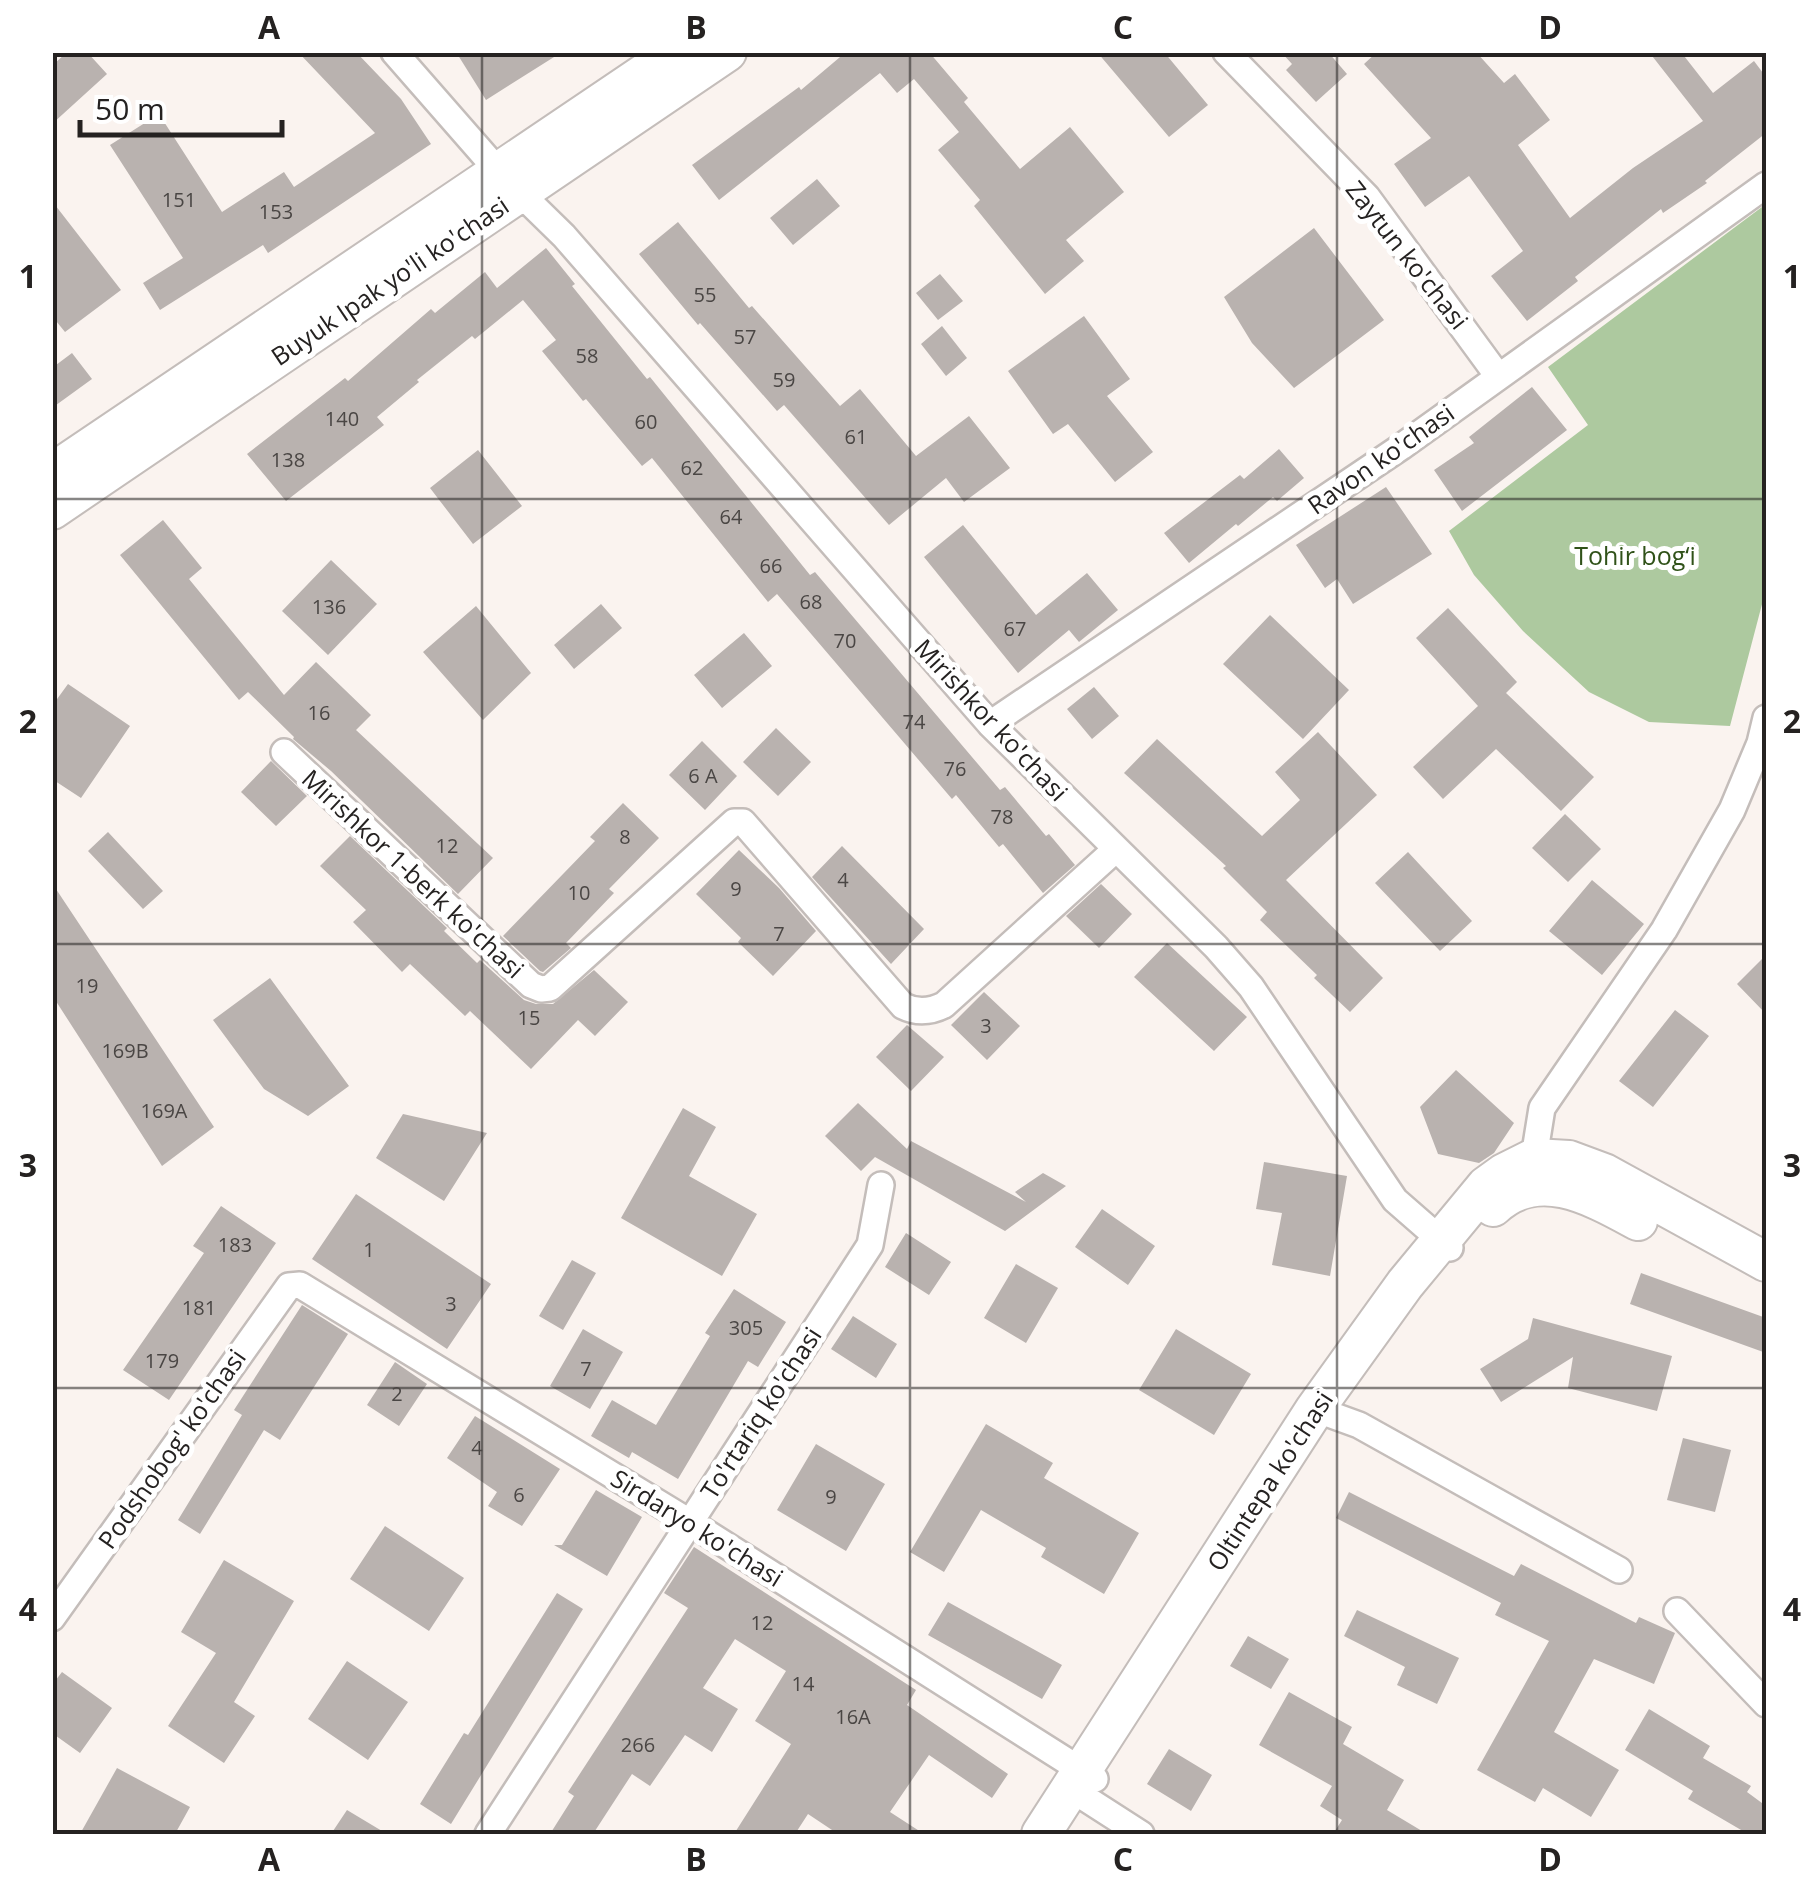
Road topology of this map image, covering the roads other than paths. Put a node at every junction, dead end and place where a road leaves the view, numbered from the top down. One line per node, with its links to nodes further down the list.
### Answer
1 (394, 52): 5 (street, Mirishkor ko'chasi)
2 (676, 52): 5 (main road, Buyuk Ipak yo'li ko'chasi)
3 (726, 52): 5 (main road, Buyuk Ipak yo'li ko'chasi)
4 (1226, 52): 7 (street, Zaytun ko'chasi)
5 (510, 182): 8 (main road, Buyuk Ipak yo'li ko'chasi); 9 (main road, Buyuk Ipak yo'li ko'chasi); 11 (street, Mirishkor ko'chasi)
6 (1766, 184): 7 (street, Ravon ko'chasi)
7 (1498, 376): 11 (street, Ravon ko'chasi)
8 (52, 474)
9 (52, 510)
10 (1766, 718): 14 (street)
11 (990, 724): 13 (street, Mirishkor ko'chasi)
12 (284, 752): 13 (street, Mirishkor 1-berk ko'chasi)
13 (1116, 850): 16 (street, Mirishkor ko'chasi)
14 (1532, 1172): 16 (main road, Oltintepa ko'chasi); 17 (main road); 19 (main road)
15 (881, 1186): 21 (street, To'rtariq ko'chasi)
16 (1447, 1245): 20 (main road, Oltintepa ko'chasi)
17 (1766, 1262)
18 (294, 1284): 21 (street, Sirdaryo ko'chasi); 24 (street, Podshobog' ko'chasi)
19 (1766, 1290)
20 (1325, 1411): 22 (street); 26 (main road, Oltintepa ko'chasi)
21 (691, 1523): 26 (street, Sirdaryo ko'chasi); 27 (street, To'rtariq ko'chasi)
22 (1619, 1570)
23 (1677, 1611): 25 (street)
24 (52, 1618)
25 (1766, 1704)
26 (1083, 1785): 28 (main road, Oltintepa ko'chasi); 29 (main road, Oltintepa ko'chasi); 30 (street, Sirdaryo ko'chasi)
27 (488, 1834)
28 (1041, 1834)
29 (1060, 1834)
30 (1141, 1834)

